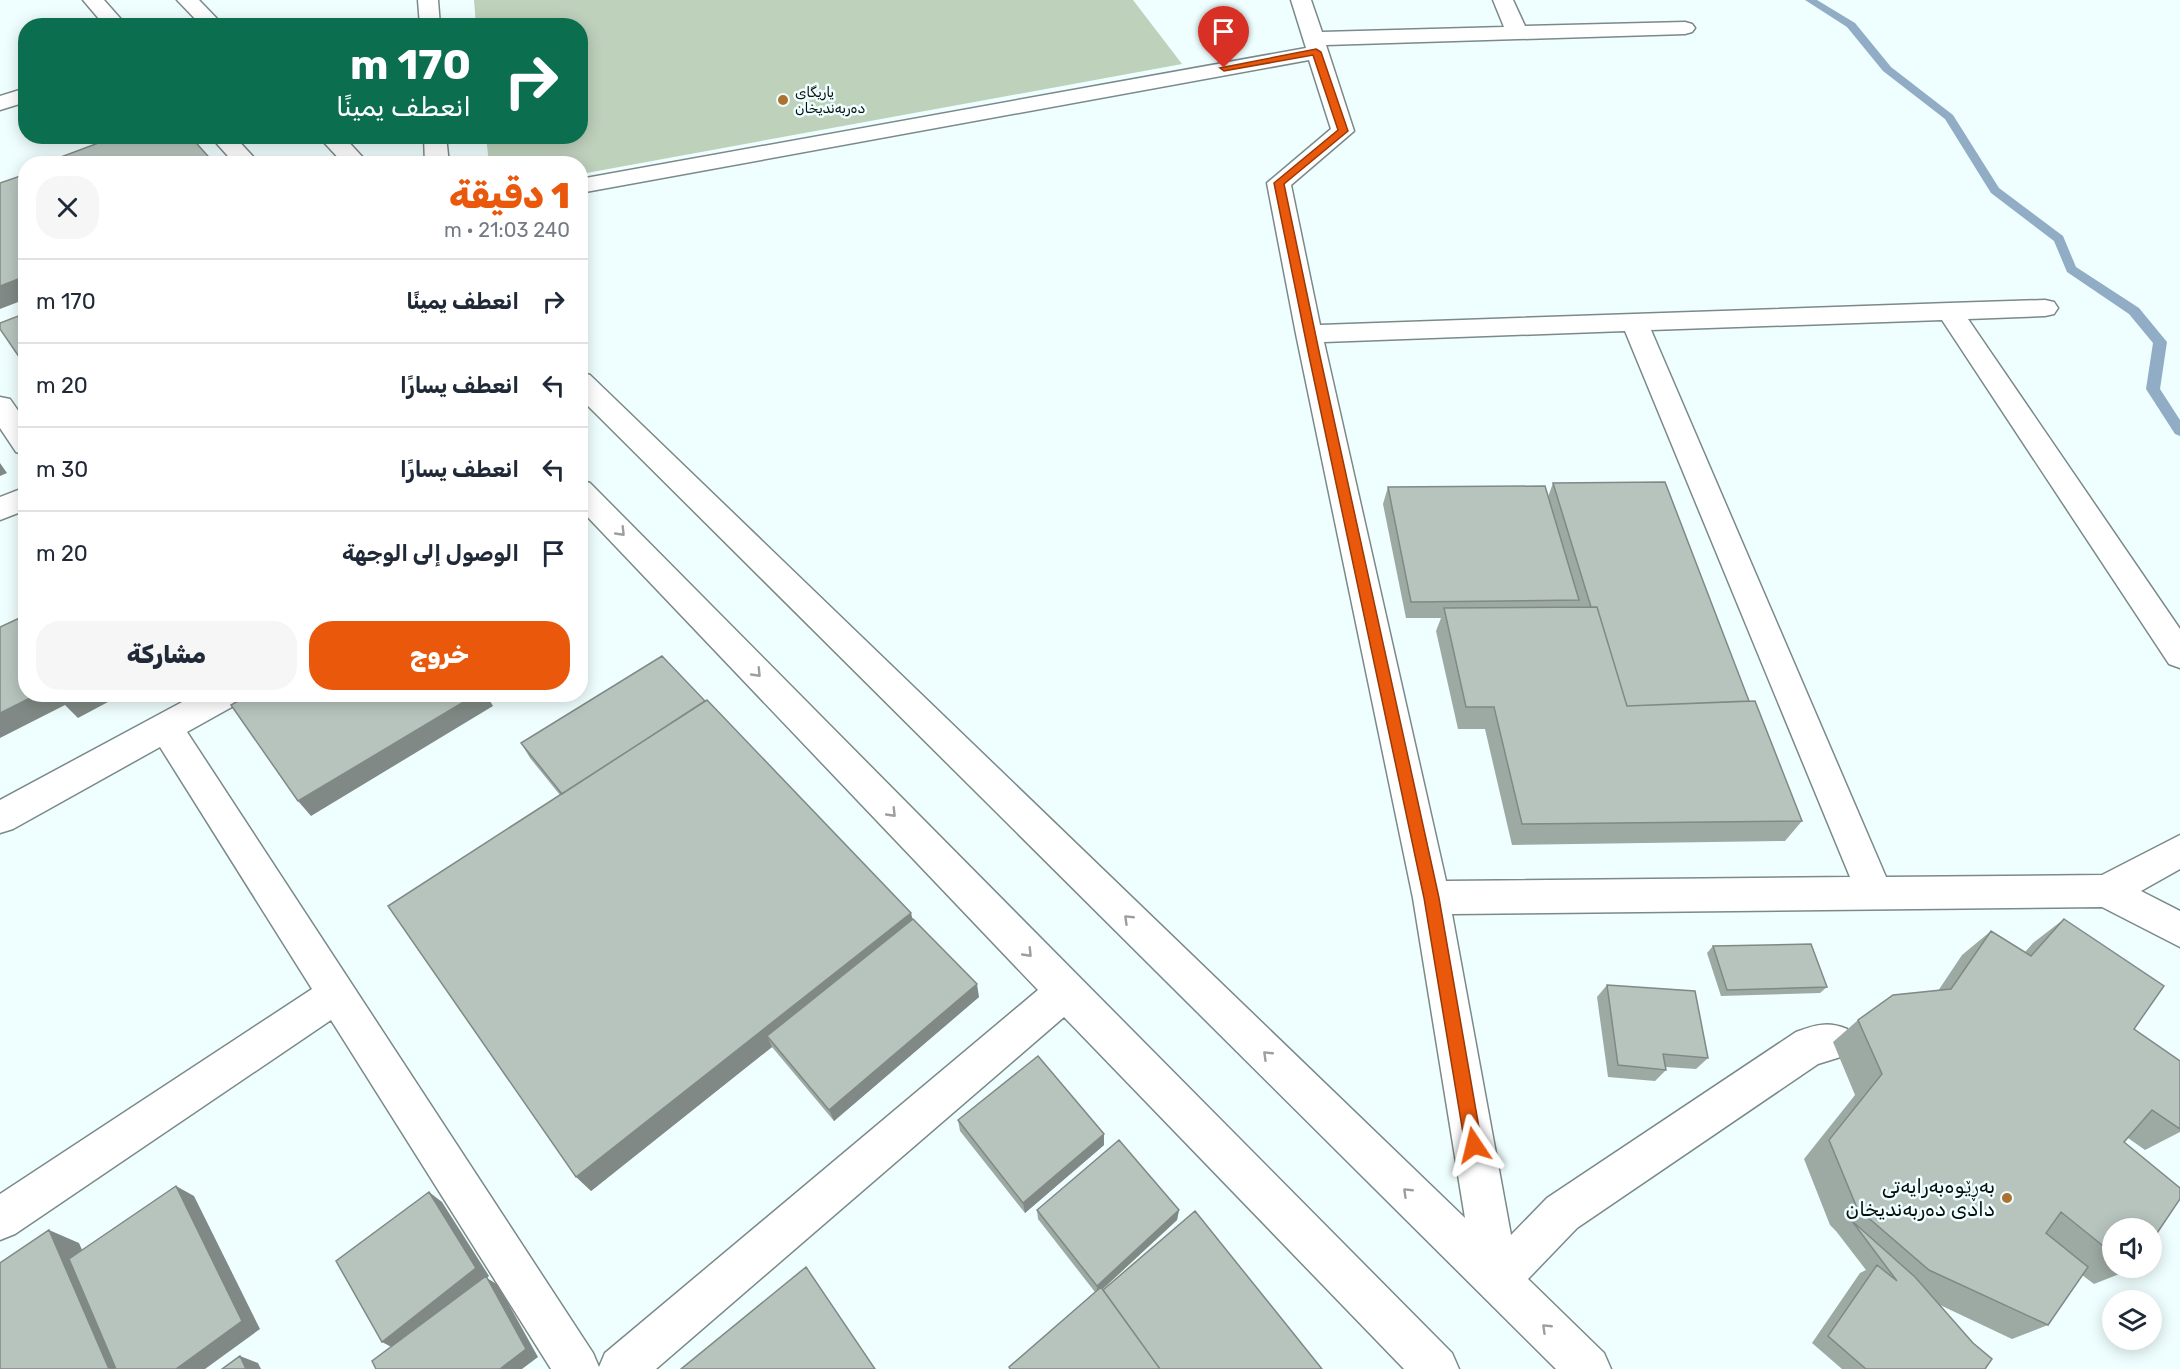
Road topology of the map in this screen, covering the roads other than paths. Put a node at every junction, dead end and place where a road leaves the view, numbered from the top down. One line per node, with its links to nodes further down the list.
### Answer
1 (93, 0): 6 (street)
2 (188, 0): 7 (street)
3 (429, 0): 8 (street)
4 (1301, 0): 11 (street)
5 (1503, 0): 10 (street)
6 (110, 18)
7 (206, 18)
8 (430, 18)
9 (1685, 28): 10 (street)
10 (1517, 33): 11 (street)
11 (1314, 45): 18 (street); 22 (street)
12 (18, 97): 13 (street)
13 (0, 103)
14 (229, 144): 16 (street)
15 (337, 144): 17 (street)
16 (241, 156)
17 (349, 156)
18 (588, 184)
19 (2045, 308): 20 (street)
20 (1949, 311): 21 (street); 29 (street)
21 (1634, 322): 22 (street); 35 (street)
22 (1310, 334): 36 (street)
23 (588, 389): 42 (street, one-way to 23)
24 (0, 406): 25 (street)
25 (18, 433)
26 (18, 501): 28 (street)
27 (588, 501): 38 (street, one-way to 38)
28 (0, 509)
29 (2180, 655)
30 (213, 702): 31 (street)
31 (166, 728): 32 (street); 39 (street)
32 (0, 818)
33 (2180, 850): 34 (street)
34 (2106, 891): 35 (street); 37 (street)
35 (1875, 893): 36 (street)
36 (1431, 898): 42 (street)
37 (2180, 930)
38 (1065, 991): 43 (street); 45 (street)
39 (337, 994): 41 (street); 44 (street)
40 (1833, 1042): 42 (street)
41 (0, 1219)
42 (1497, 1280): 46 (street, one-way to 42)
43 (1425, 1365)
44 (577, 1369)
45 (621, 1369)
46 (1588, 1369)

